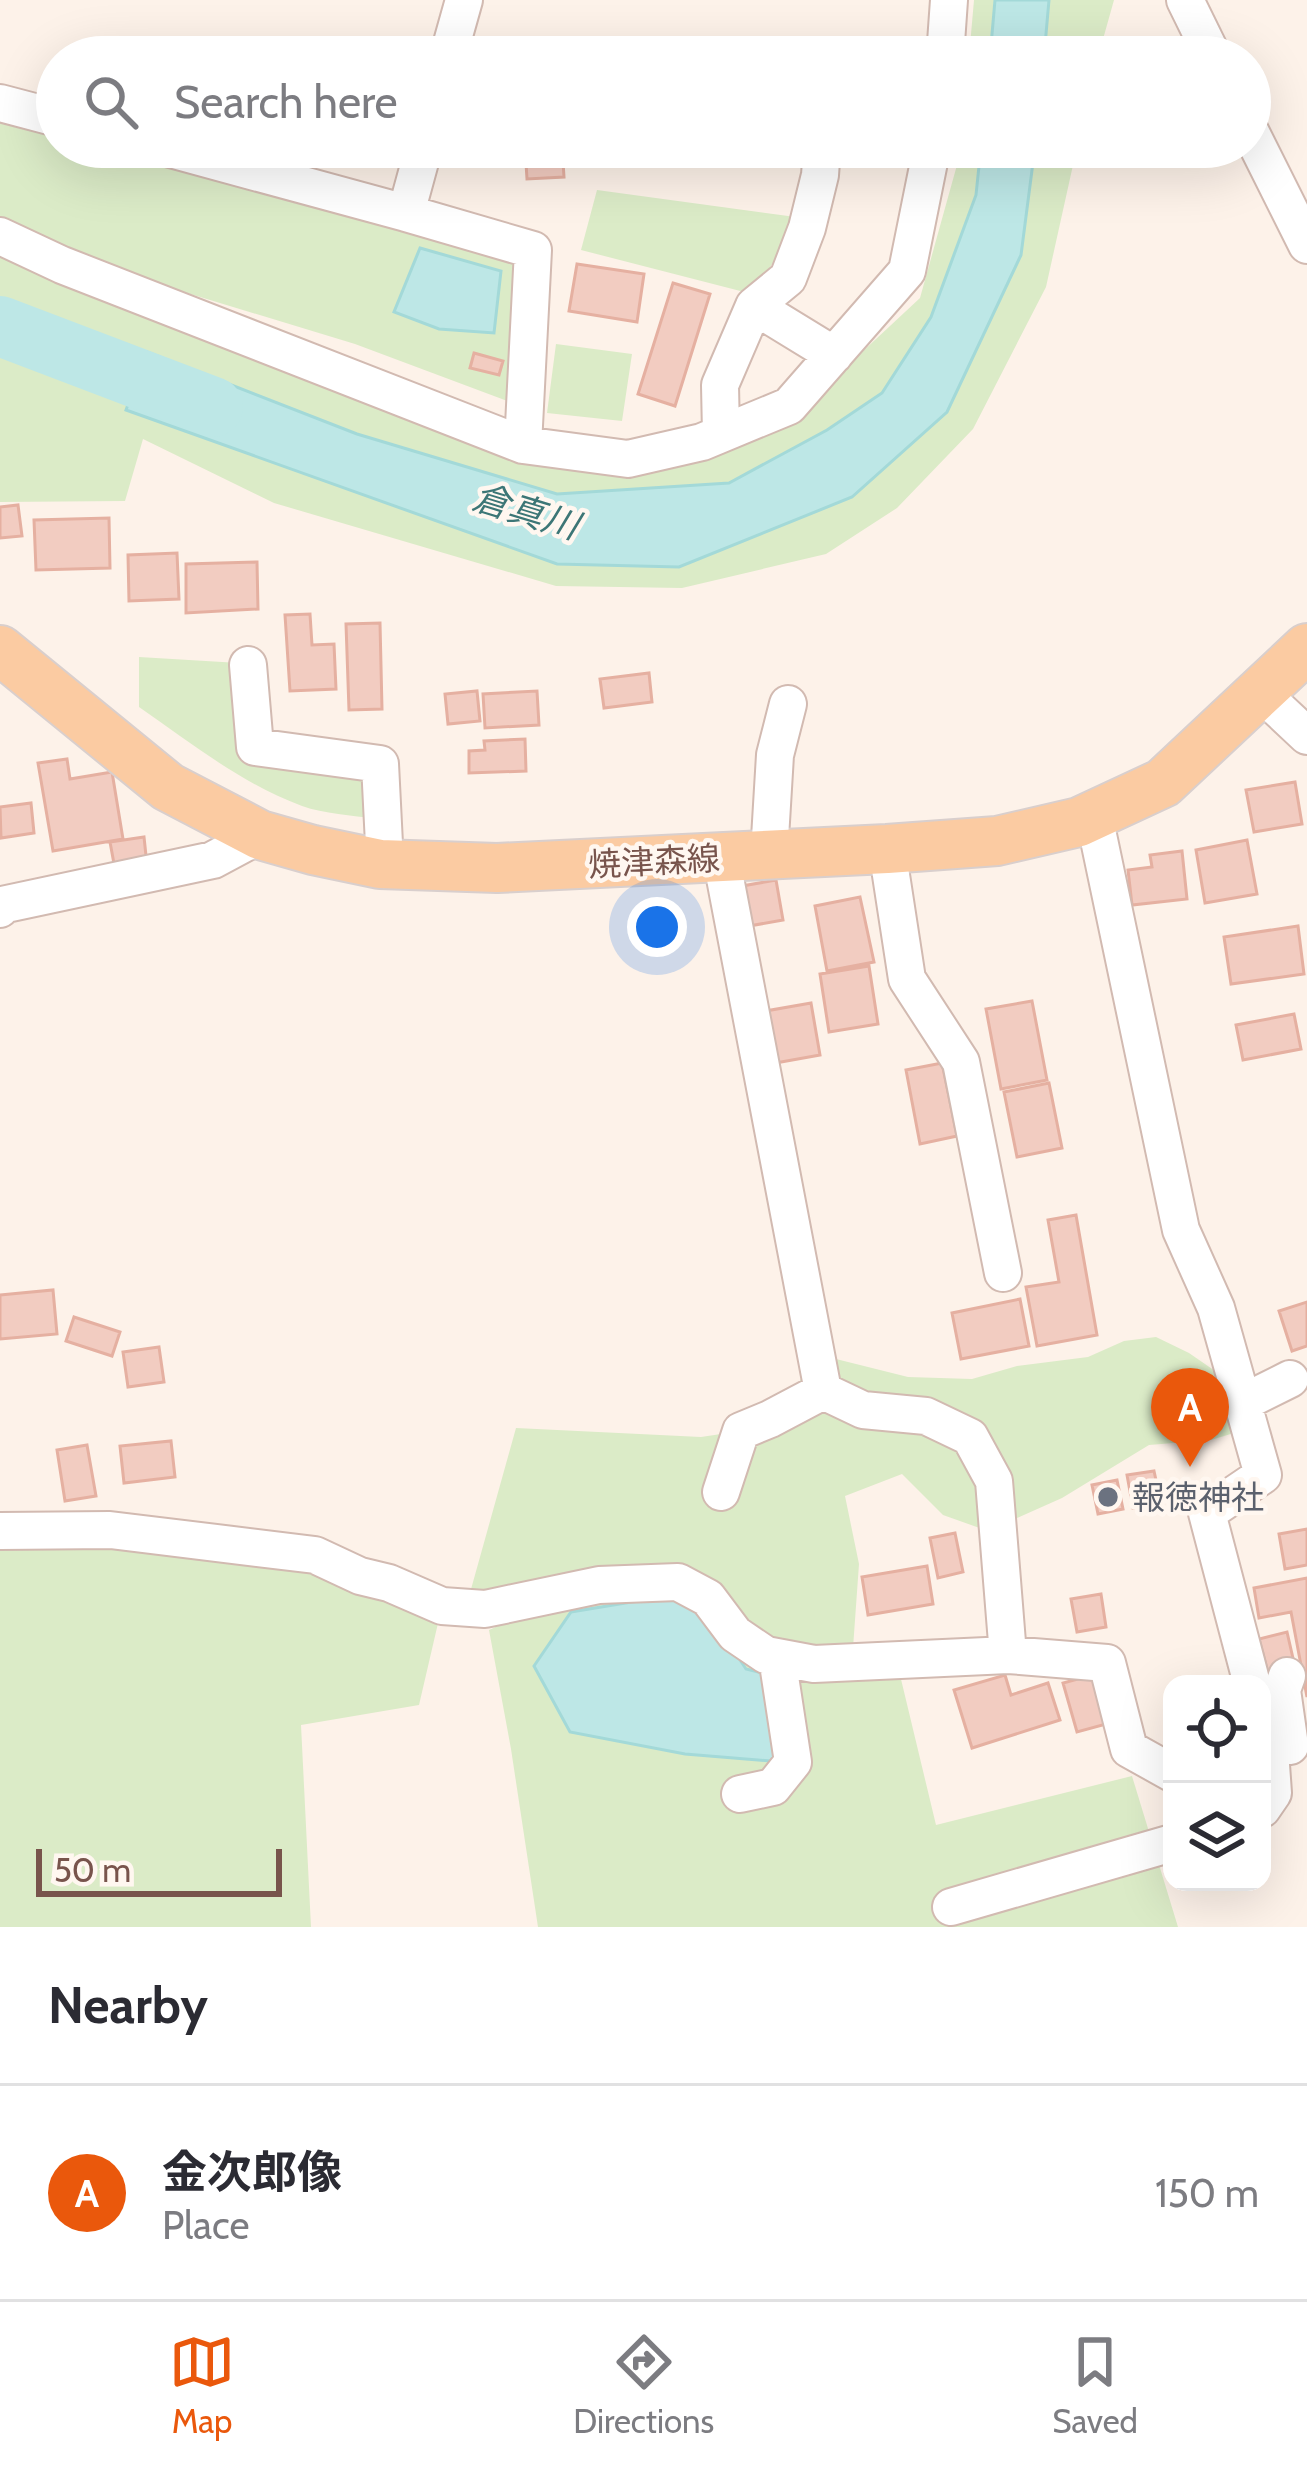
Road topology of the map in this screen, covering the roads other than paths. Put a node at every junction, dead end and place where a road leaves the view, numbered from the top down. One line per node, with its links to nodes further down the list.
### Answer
1 (464, 0): 4 (street)
2 (949, 0): 5 (street)
3 (1185, 0): 6 (street)
4 (454, 36)
5 (946, 36)
6 (1203, 36)
7 (0, 103): 8 (street)
8 (36, 112)
9 (240, 168): 14 (street)
10 (418, 168): 14 (street)
11 (820, 168): 17 (street)
12 (928, 168): 18 (street)
13 (1268, 168): 16 (street)
14 (406, 213): 20 (street)
15 (0, 236): 20 (street)
16 (1307, 245)
17 (754, 306): 18 (street); 19 (street)
18 (834, 355): 19 (street)
19 (721, 434): 20 (street)
20 (523, 445)
21 (1307, 648): 24 (main road, 焼津森線)
22 (0, 650): 28 (main road, 焼津森線)
23 (248, 665): 32 (street)
24 (1259, 691): 26 (street); 27 (main road, 焼津森線)
25 (788, 704): 30 (street)
26 (1307, 736)
27 (1094, 816): 29 (main road, 焼津森線); 37 (street)
28 (260, 835): 32 (main road, 焼津森線); 33 (street)
29 (887, 849): 30 (main road, 焼津森線); 34 (street)
30 (769, 855): 31 (main road, 焼津森線)
31 (721, 857): 32 (main road, 焼津森線); 36 (street)
32 (385, 863)
33 (1, 906)
34 (1003, 1273)
35 (1290, 1378): 37 (street)
36 (823, 1390): 38 (street); 40 (street)
37 (1242, 1403): 42 (street)
38 (722, 1492)
39 (0, 1532): 41 (street)
40 (1008, 1655): 41 (street); 45 (street)
41 (777, 1657): 46 (street)
42 (1268, 1675)
43 (1271, 1681): 44 (street)
44 (1278, 1742): 47 (street)
45 (1163, 1768)
46 (740, 1794)
47 (1271, 1795)
48 (1163, 1846): 49 (street)
49 (951, 1907)

